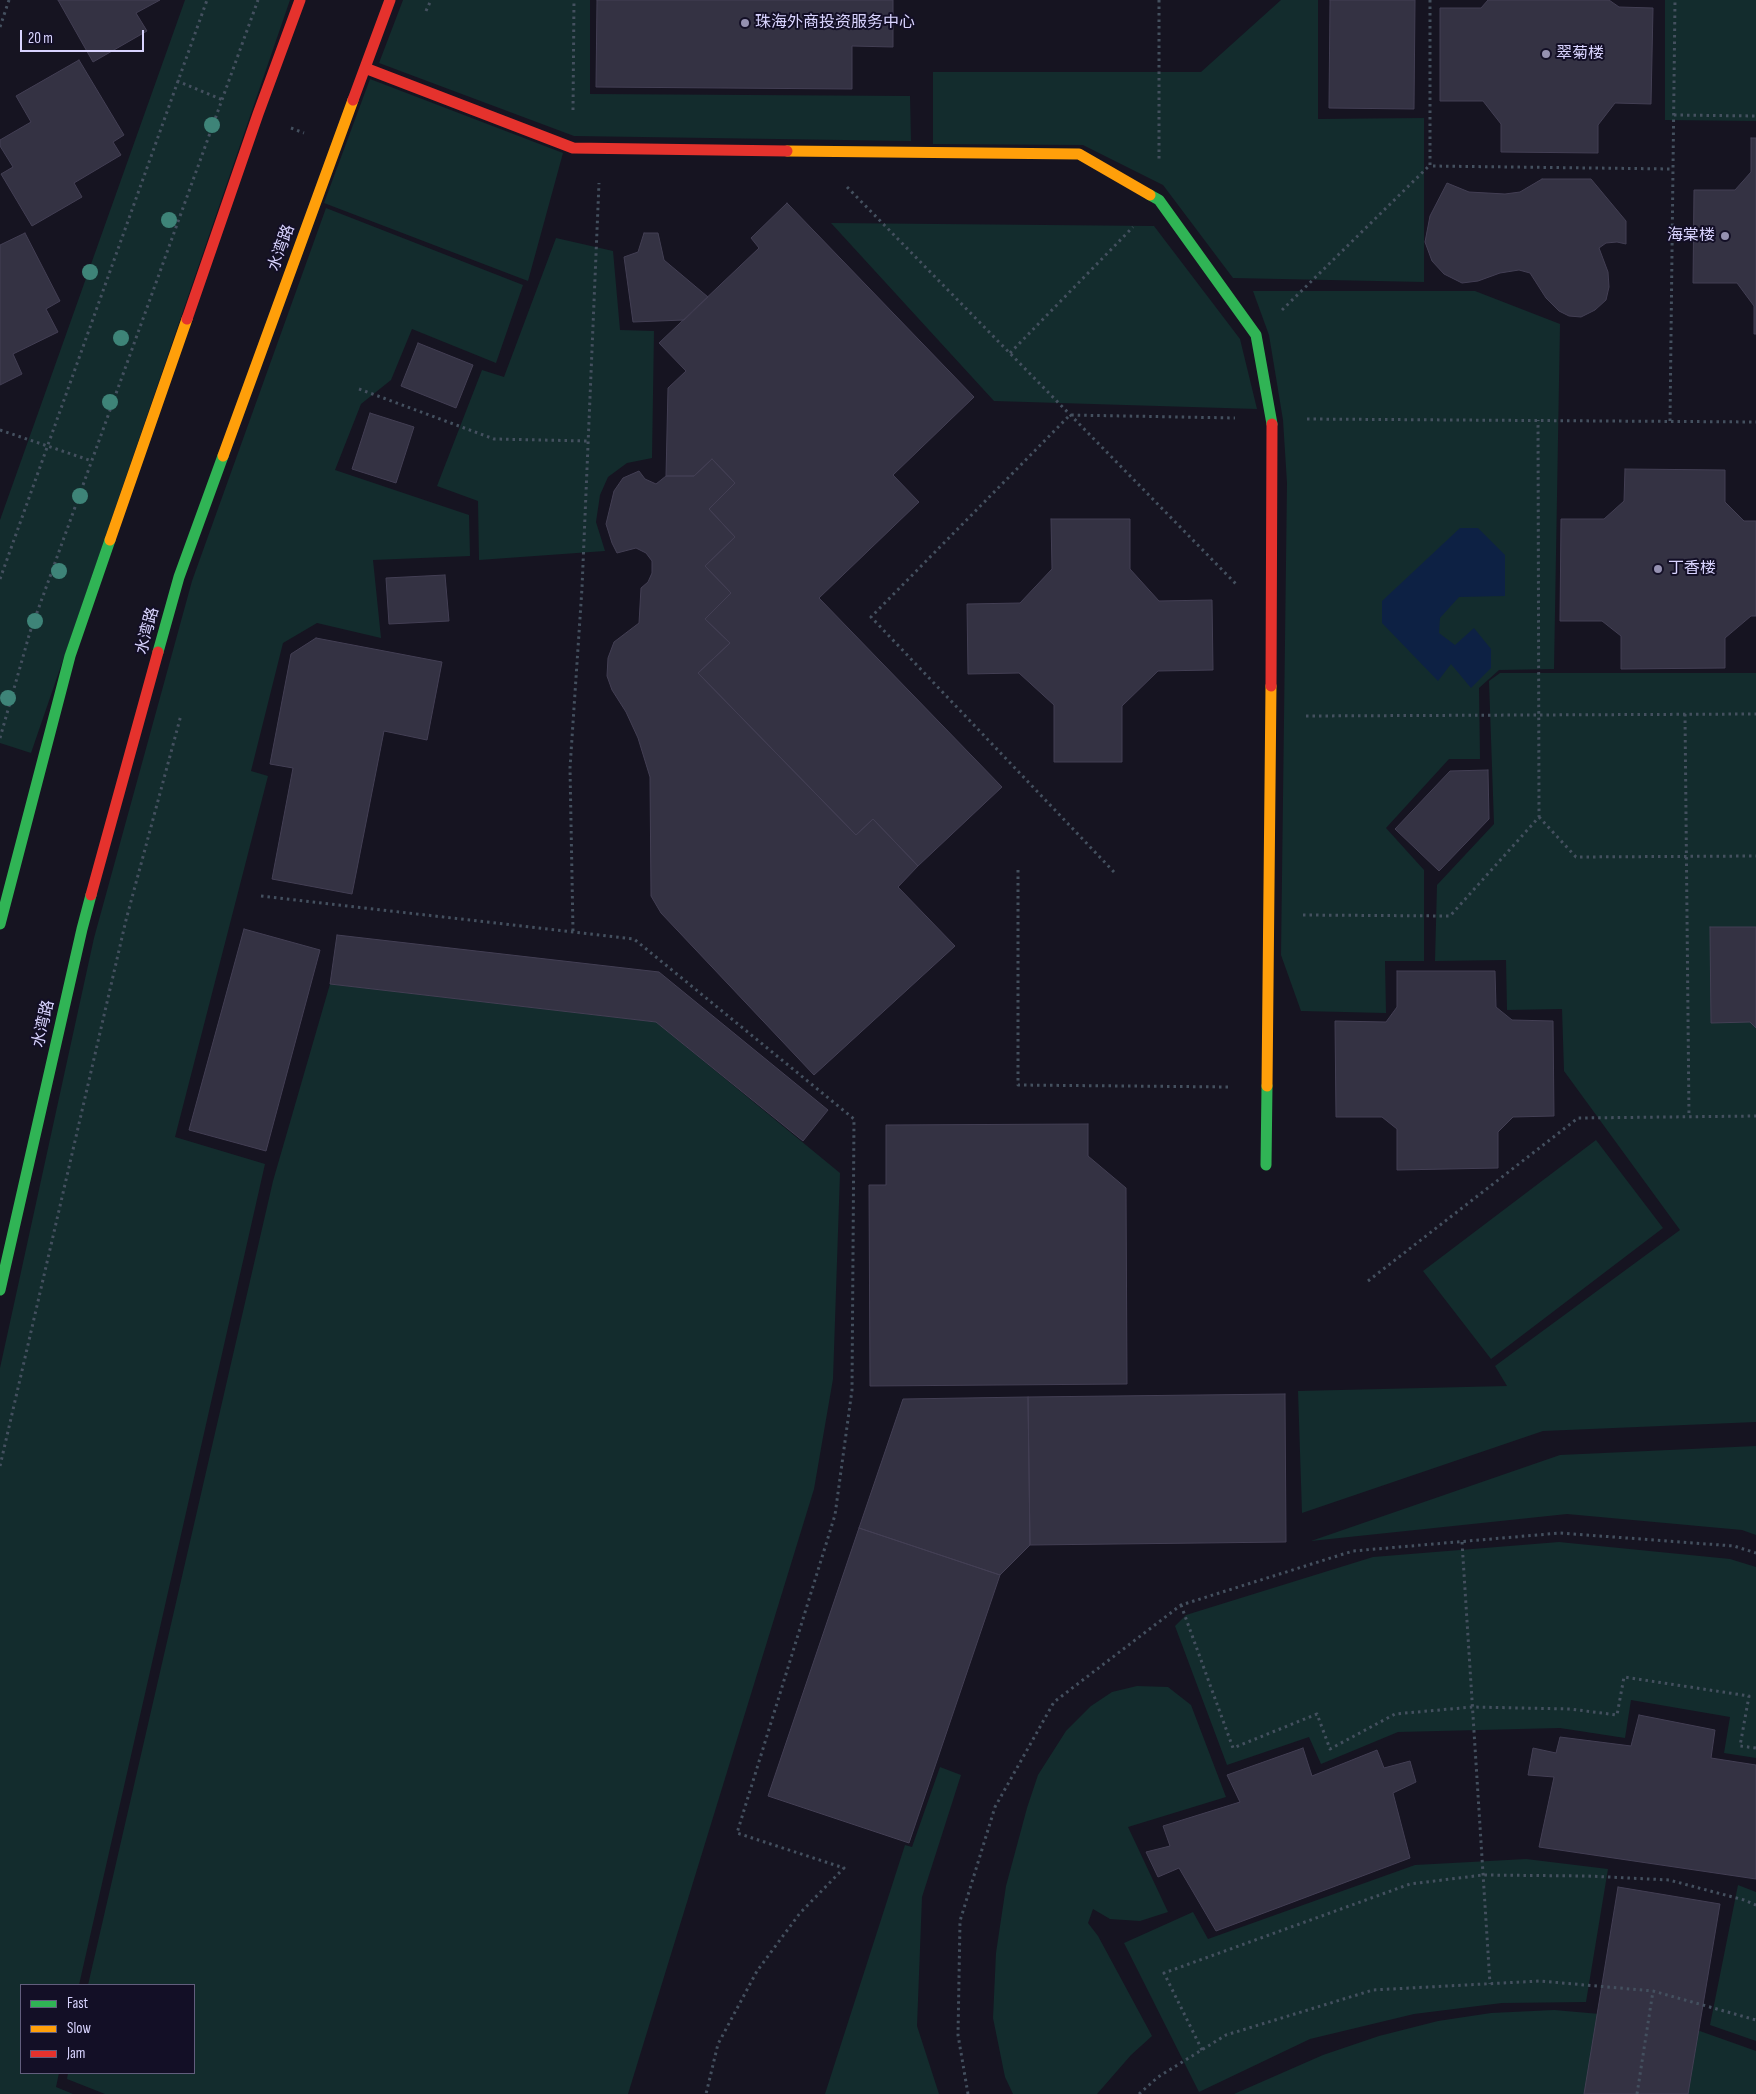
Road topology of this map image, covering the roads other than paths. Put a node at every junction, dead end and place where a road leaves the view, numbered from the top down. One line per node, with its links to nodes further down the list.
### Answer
1 (300, 0): 4 (main road)
2 (390, 0): 3 (main road, 水湾路)
3 (364, 68): 5 (main road); 6 (main road, 水湾路)
4 (0, 924)
5 (1266, 1164)
6 (0, 1290)

